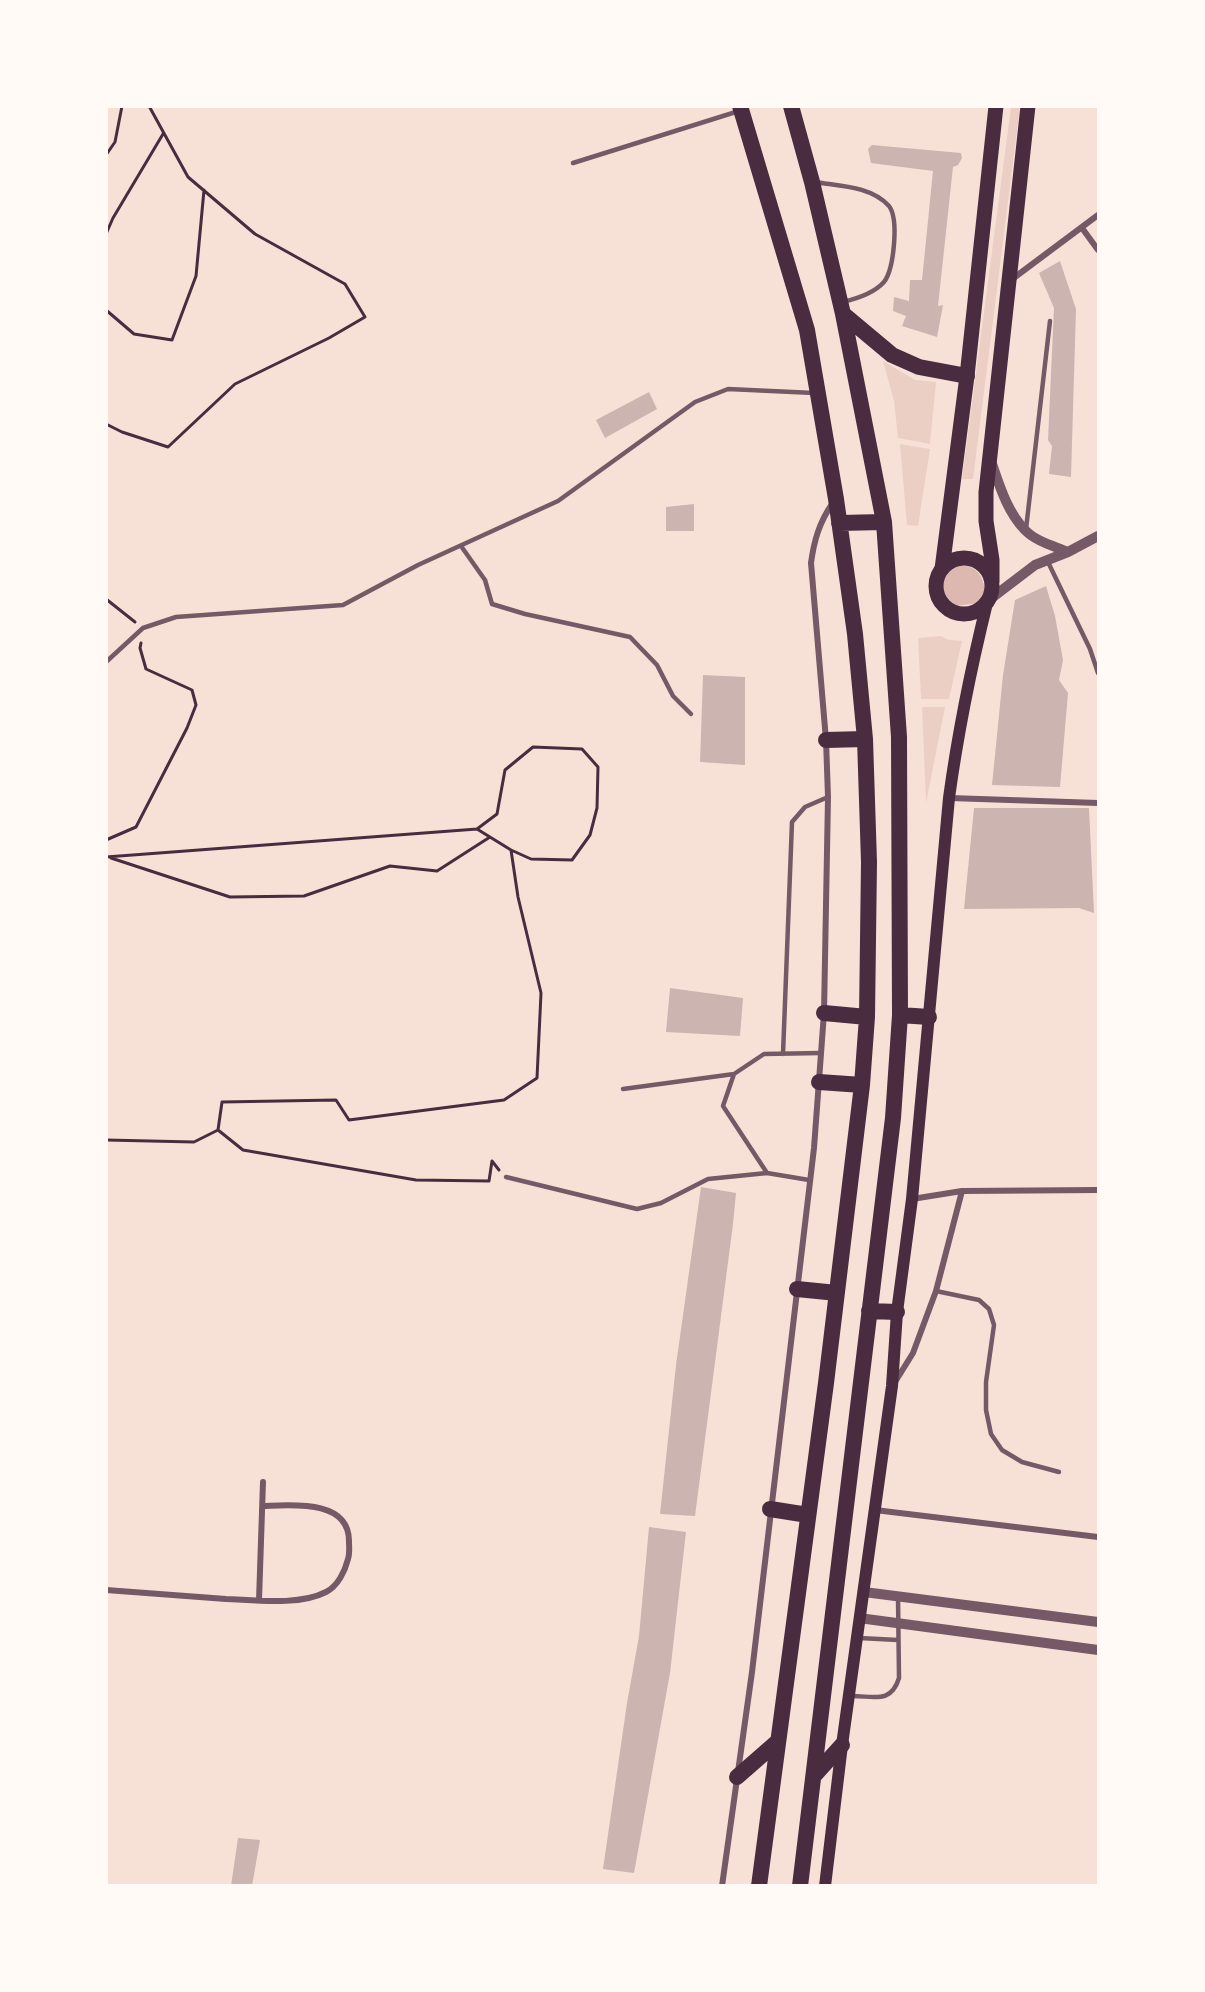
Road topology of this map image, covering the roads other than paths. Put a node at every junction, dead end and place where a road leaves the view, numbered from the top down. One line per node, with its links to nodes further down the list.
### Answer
1 (791, 106): 6 (highway)
2 (996, 106): 13 (main road)
3 (1028, 106): 10 (main road)
4 (741, 108): 5 (lane); 14 (highway)
5 (573, 162)
6 (813, 182): 11 (highway); 11 (lane)
7 (1098, 215): 8 (street)
8 (1082, 228): 9 (street); 10 (street)
9 (1098, 250)
10 (1009, 283): 15 (main road)
11 (842, 308): 13 (highway); 17 (highway)
12 (1050, 321): 19 (lane)
13 (967, 376): 24 (main road)
14 (816, 393): 16 (highway); 21 (lane)
15 (990, 457): 19 (street); 25 (main road)
16 (836, 499): 18 (highway); 31 (street)
17 (884, 522): 18 (highway); 36 (highway)
18 (838, 523): 30 (highway)
19 (1026, 531): 22 (street)
20 (1098, 536): 22 (street)
21 (461, 546): 27 (lane); 29 (lane)
22 (1068, 552): 23 (street)
23 (1047, 560): 26 (street); 28 (lane)
24 (942, 569): 25 (main road); 26 (main road)
25 (992, 582): 26 (main road)
26 (988, 602): 33 (main road)
27 (106, 662)
28 (1098, 673)
29 (691, 714)
30 (865, 739): 31 (highway); 37 (highway)
31 (826, 740): 32 (street)
32 (828, 797): 35 (street); 40 (lane)
33 (949, 798): 34 (street); 38 (main road)
34 (1098, 803)
35 (824, 1013): 37 (highway); 39 (street)
36 (900, 1015): 38 (highway); 54 (highway)
37 (867, 1017): 43 (highway)
38 (929, 1017): 50 (main road)
39 (821, 1053): 40 (lane); 42 (street)
40 (783, 1054): 41 (lane)
41 (734, 1074): 44 (lane); 45 (lane)
42 (819, 1082): 43 (highway); 47 (street)
43 (861, 1085): 53 (highway)
44 (623, 1089)
45 (767, 1173): 46 (lane); 47 (lane)
46 (506, 1177)
47 (809, 1180): 51 (street)
48 (1098, 1190): 49 (street)
49 (962, 1191): 50 (street); 52 (street)
50 (912, 1199): 55 (main road)
51 (797, 1289): 53 (highway); 60 (street)
52 (936, 1291): 56 (street); 57 (lane)
53 (837, 1293): 62 (highway)
54 (869, 1311): 55 (highway); 78 (highway)
55 (897, 1312): 56 (main road)
56 (892, 1386): 61 (main road)
57 (1059, 1473)
58 (263, 1482): 59 (street)
59 (263, 1506): 67 (street); 67 (street)
60 (770, 1509): 62 (highway); 77 (street)
61 (874, 1509): 63 (street); 65 (main road)
62 (808, 1515): 75 (highway)
63 (1098, 1537)
64 (106, 1590): 67 (street)
65 (864, 1592): 66 (street); 68 (main road)
66 (898, 1596): 69 (street); 70 (lane)
67 (259, 1600)
68 (859, 1618): 70 (street); 71 (main road)
69 (1098, 1622)
70 (898, 1623): 72 (lane); 73 (street)
71 (857, 1638): 72 (lane); 74 (main road)
72 (898, 1640): 74 (lane)
73 (1098, 1650)
74 (849, 1696): 76 (main road)
75 (777, 1742): 77 (highway); 80 (highway)
76 (842, 1745): 78 (highway); 82 (main road)
77 (737, 1777): 79 (street)
78 (813, 1777): 81 (highway)
79 (722, 1886)
80 (759, 1886)
81 (800, 1886)
82 (825, 1886)

